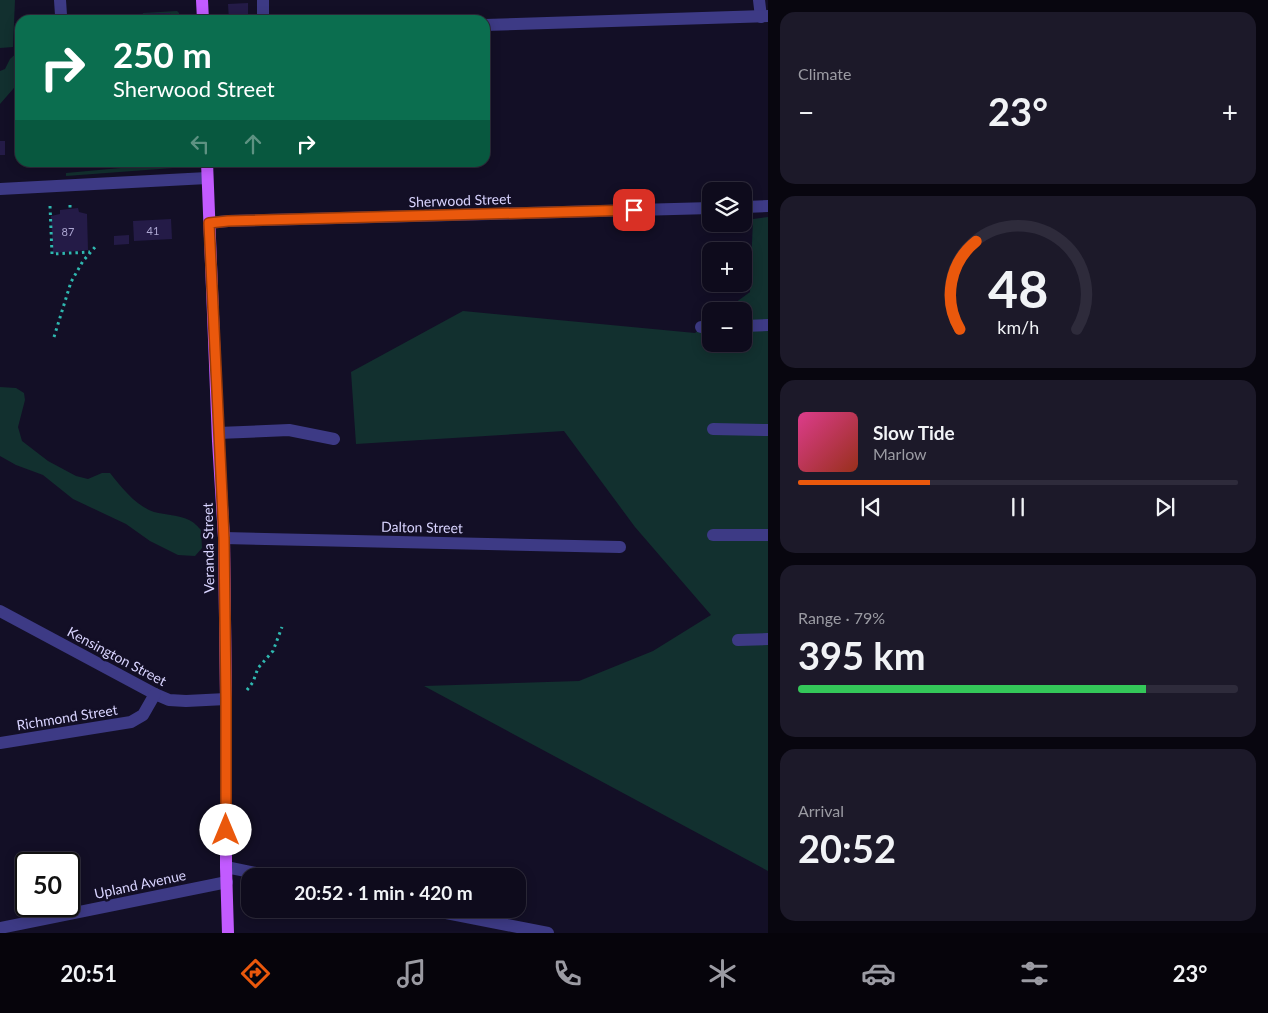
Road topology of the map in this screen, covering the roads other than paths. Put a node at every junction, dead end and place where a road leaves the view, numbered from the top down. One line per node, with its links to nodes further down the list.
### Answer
1 (60, 0): 5 (street)
2 (202, 0): 6 (main road)
3 (263, 0): 7 (street)
4 (759, 0): 8 (street)
5 (61, 15)
6 (203, 15)
7 (263, 15)
8 (764, 16): 9 (street)
9 (490, 25)
10 (207, 167): 11 (main road, Veranda Street)
11 (207, 178): 12 (street); 16 (main road, Veranda Street)
12 (0, 189)
13 (768, 206): 14 (street)
14 (752, 207)
15 (702, 208): 16 (street, Sherwood Street)
16 (209, 223): 21 (main road, Veranda Street)
17 (768, 325): 18 (street)
18 (752, 326)
19 (713, 430): 20 (street)
20 (768, 430)
21 (218, 433): 22 (street); 25 (main road, Veranda Street)
22 (334, 439)
23 (713, 535): 24 (street)
24 (768, 535)
25 (224, 544): 26 (street, Dalton Street); 31 (main road, Veranda Street)
26 (620, 546)
27 (0, 610): 30 (street, Kensington Street)
28 (768, 639): 29 (street)
29 (738, 640)
30 (154, 694): 31 (street, Kensington Street); 32 (street, Richmond Street)
31 (226, 699): 33 (main road, Veranda Street)
32 (0, 743)
33 (226, 867): 34 (street); 35 (main road, Veranda Street)
34 (241, 870)
35 (226, 882): 37 (street, Upland Avenue); 38 (main road, Veranda Street)
36 (472, 918): 39 (street)
37 (0, 928)
38 (228, 933)
39 (548, 933)

